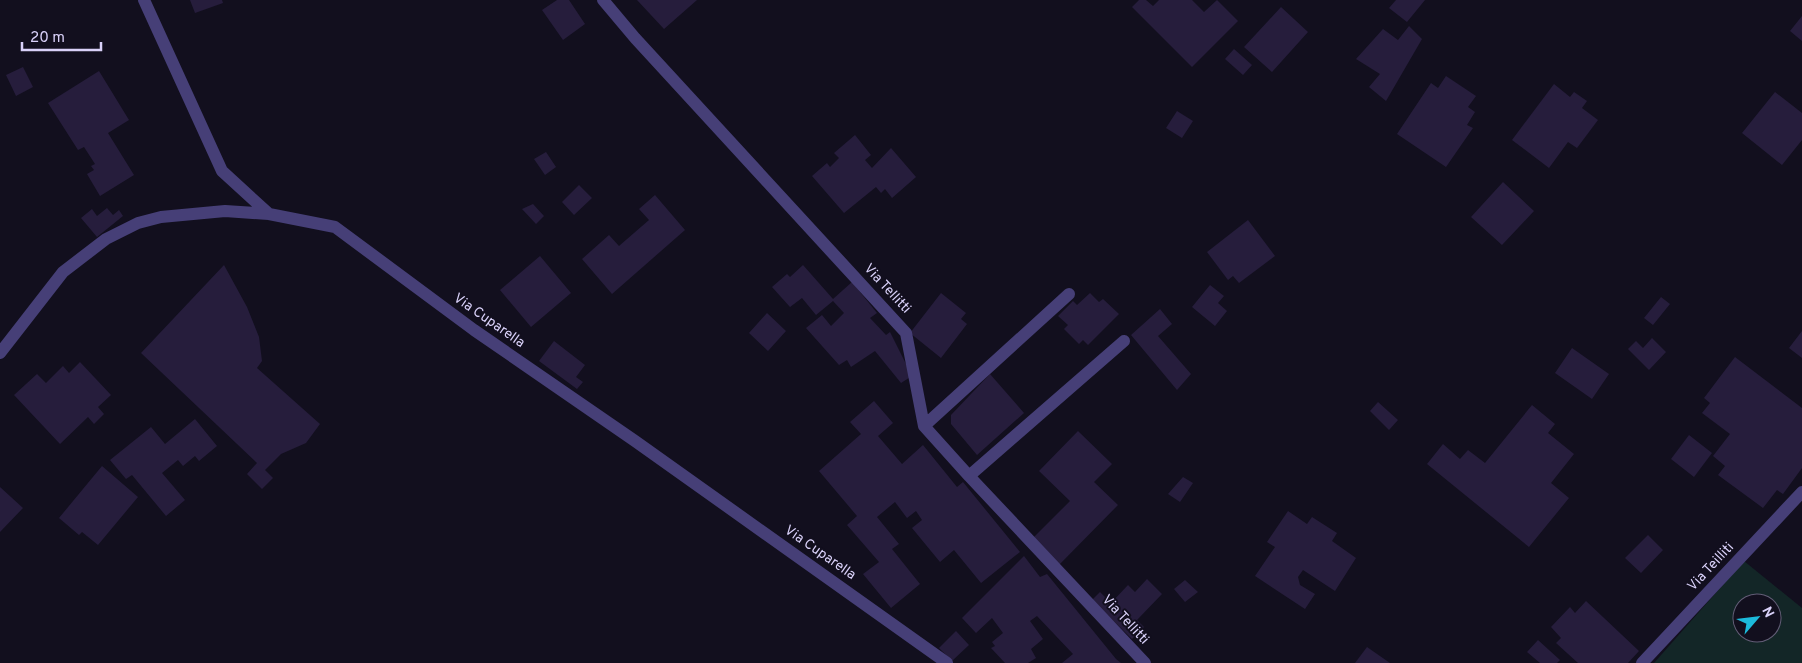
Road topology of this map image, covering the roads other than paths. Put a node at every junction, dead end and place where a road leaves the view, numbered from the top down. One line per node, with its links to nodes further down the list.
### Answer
1 (144, 0): 3 (street)
2 (603, 0): 7 (street, Via Tellitti)
3 (269, 214): 6 (street, Via Cuparella); 10 (street, Via Cuparella)
4 (1070, 294): 7 (street)
5 (1124, 341): 8 (street)
6 (0, 353)
7 (924, 426): 8 (street, Via Tellitti)
8 (970, 476): 11 (street, Via Tellitti)
9 (1802, 492): 12 (street, Via Teilliti)
10 (947, 663)
11 (1145, 663)
12 (1642, 663)

